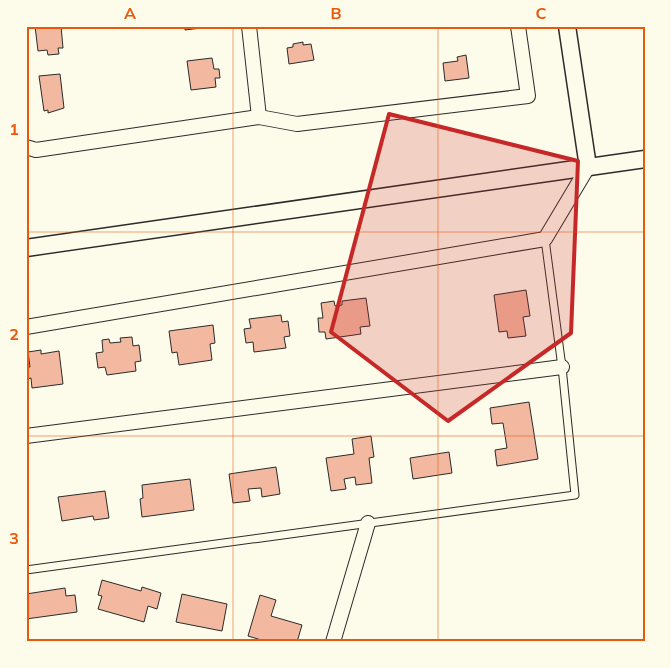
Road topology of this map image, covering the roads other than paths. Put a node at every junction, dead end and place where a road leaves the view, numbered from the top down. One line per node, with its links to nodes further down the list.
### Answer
1 (248, 26): 4 (street)
2 (518, 26): 4 (street)
3 (567, 26): 7 (street)
4 (259, 117): 5 (street)
5 (26, 147)
6 (645, 159): 7 (street)
7 (588, 167): 8 (street); 9 (street)
8 (545, 239): 10 (street); 11 (lane)
9 (26, 248)
10 (26, 327)
11 (562, 366): 12 (street); 13 (lane)
12 (26, 436)
13 (368, 523): 14 (lane); 15 (street)
14 (26, 570)
15 (333, 642)

